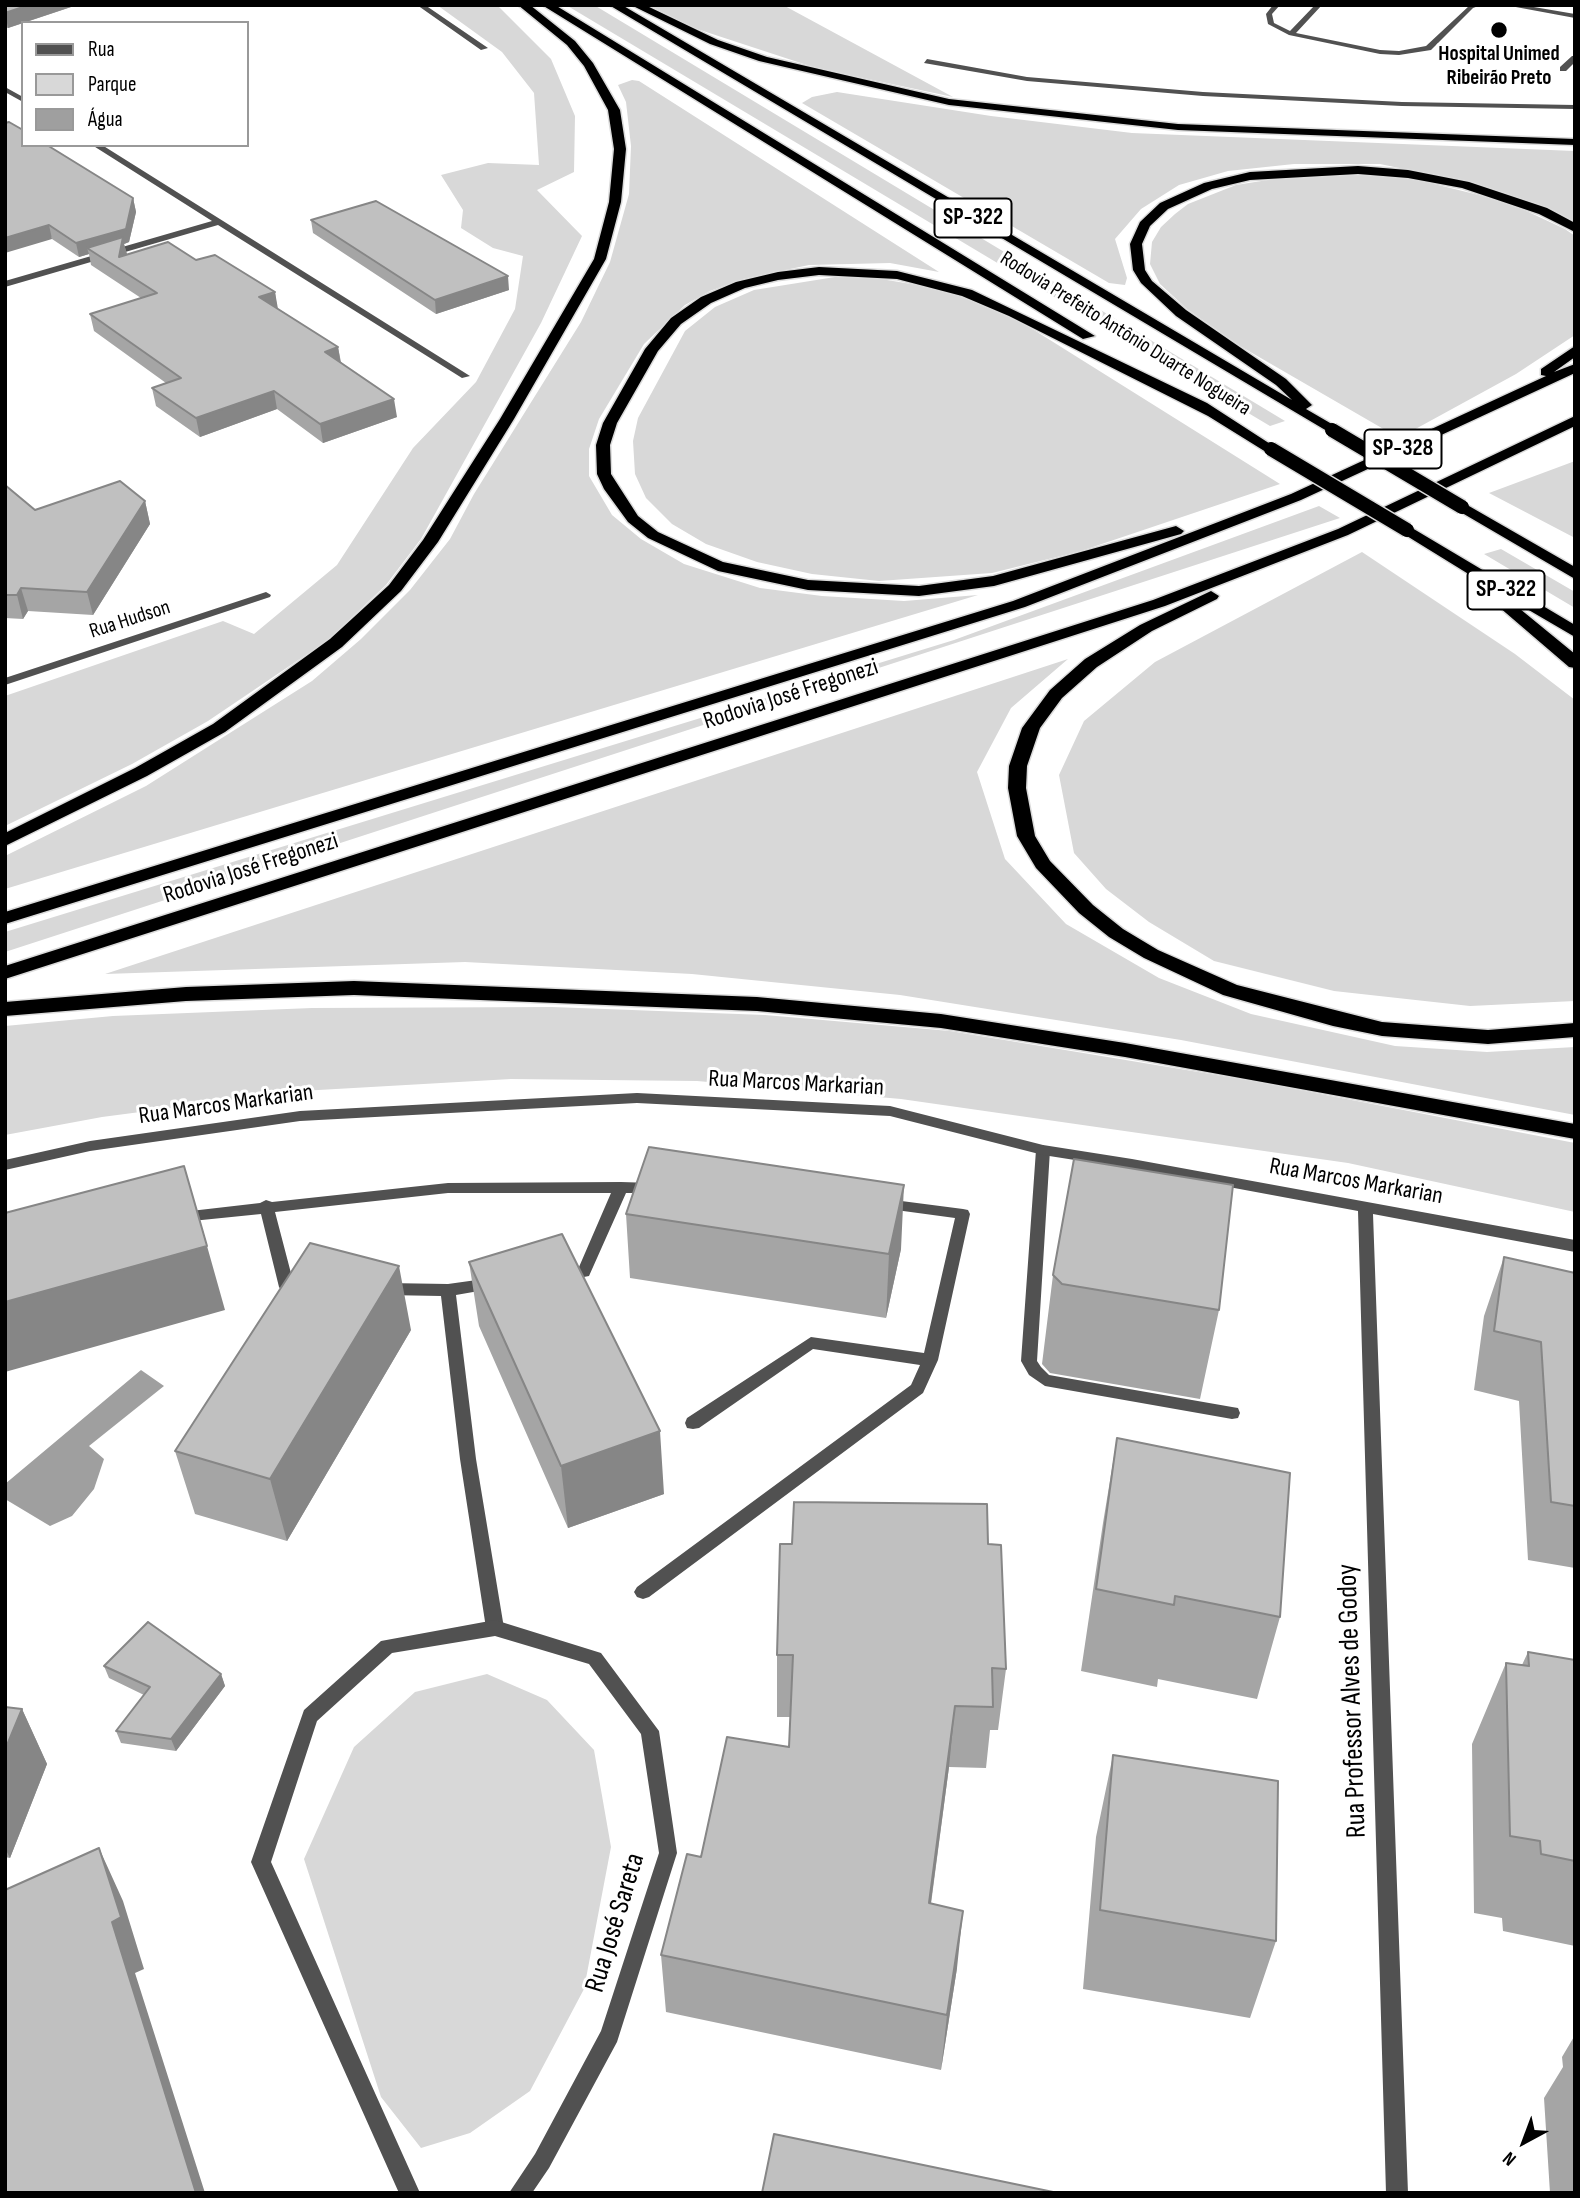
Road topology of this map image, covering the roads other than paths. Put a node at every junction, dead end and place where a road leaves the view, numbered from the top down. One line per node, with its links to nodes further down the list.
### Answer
1 (420, 5): 12 (street)
2 (523, 5): 43 (highway)
3 (547, 5): 28 (highway, Rodovia Prefeito Antônio Duarte Nogueira / SP-322)
4 (614, 5): 30 (highway, Rodovia Prefeito Antônio Duarte Nogueira / SP-322)
5 (636, 5): 19 (highway)
6 (1277, 5): 11 (street)
7 (1319, 5): 11 (street)
8 (1478, 5): 11 (street)
9 (1508, 5): 10 (street)
10 (1575, 16)
11 (1291, 34)
12 (484, 48)
13 (1575, 58): 15 (street)
14 (927, 61): 18 (street)
15 (1563, 69)
16 (5, 89): 17 (street)
17 (21, 99)
18 (1575, 107)
19 (1575, 142)
20 (99, 147): 21 (street)
21 (218, 222): 23 (street); 26 (street)
22 (1575, 228): 30 (highway)
23 (5, 284)
24 (1575, 350): 27 (highway)
25 (1575, 368): 27 (highway, Rodovia José Fregonezi / SP-328)
26 (465, 376)
27 (1509, 401): 33 (highway, Rodovia José Fregonezi / SP-328)
28 (1213, 413): 33 (highway); 36 (highway, Rodovia Prefeito Antônio Duarte Nogueira / SP-322, bridge)
29 (1575, 420): 32 (highway, Rodovia José Fregonezi / SP-328)
30 (1332, 430): 35 (highway, Rodovia Prefeito Antônio Duarte Nogueira / SP-322, bridge)
31 (1575, 435): 32 (highway)
32 (1506, 456): 34 (highway, Rodovia José Fregonezi / SP-328)
33 (1296, 497): 44 (highway, Rodovia José Fregonezi)
34 (1343, 532): 45 (highway, Rodovia José Fregonezi); 47 (highway)
35 (1507, 534): 37 (highway); 38 (highway, Rodovia Prefeito Antônio Duarte Nogueira / SP-322)
36 (1438, 549): 40 (highway, Rodovia Prefeito Antônio Duarte Nogueira / SP-322); 41 (highway)
37 (1575, 564)
38 (1575, 574)
39 (267, 595): 42 (street, Rua Hudson)
40 (1575, 632)
41 (1575, 663)
42 (5, 682)
43 (5, 840)
44 (5, 918)
45 (5, 973)
46 (5, 1009): 48 (highway)
47 (1575, 1030)
48 (1575, 1132)
49 (1043, 1150): 50 (street, Rua Marcos Markarian); 55 (street, Rua Marcos Markarian); 64 (street)
50 (5, 1165)
51 (621, 1187): 52 (street); 54 (street); 58 (street)
52 (675, 1188)
53 (872, 1203): 63 (street)
54 (265, 1205): 56 (street); 60 (street)
55 (1365, 1207): 57 (street, Rua Marcos Markarian); 70 (street, Rua Professor Alves de Godoy)
56 (170, 1219)
57 (1575, 1246)
58 (543, 1278)
59 (502, 1283): 62 (street)
60 (314, 1288)
61 (368, 1289): 62 (street)
62 (448, 1290): 67 (street)
63 (930, 1360): 65 (street); 66 (street)
64 (1232, 1413)
65 (693, 1423)
66 (643, 1592)
67 (495, 1628): 68 (street, Rua José Sareta); 69 (street, Rua José Sareta)
68 (410, 2193)
69 (519, 2193)
70 (1397, 2193)

